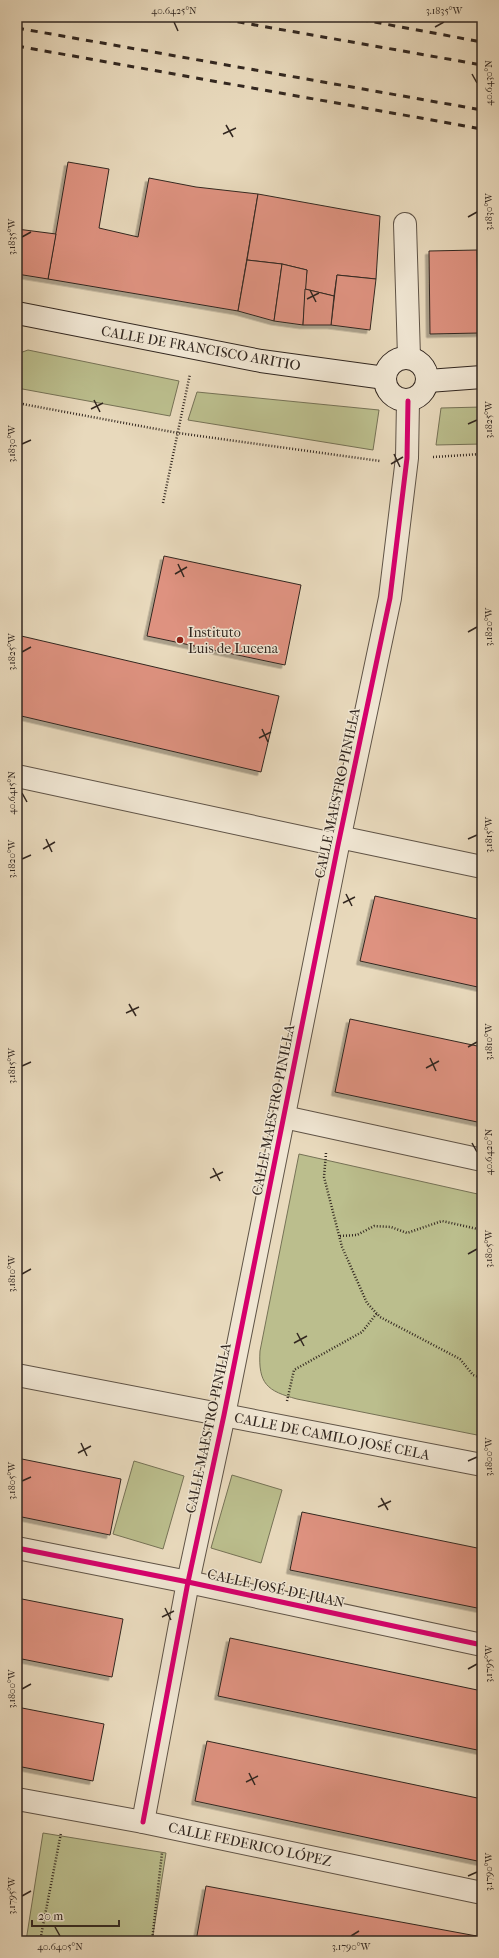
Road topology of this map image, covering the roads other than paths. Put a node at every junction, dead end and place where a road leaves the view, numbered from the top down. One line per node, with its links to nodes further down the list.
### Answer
1 (405, 224): 3 (street)
2 (17, 313): 5 (street, CALLE DE FRANCISCO ARITIO)
3 (409, 358): 5 (street); 6 (street)
4 (482, 377): 6 (street)
5 (385, 378): 7 (street)
6 (428, 381): 7 (street)
7 (408, 401): 9 (street, CALLE MAESTRO PINILLA)
8 (17, 776): 9 (street)
9 (339, 841): 10 (street); 11 (street, CALLE MAESTRO PINILLA)
10 (482, 867)
11 (284, 1117): 12 (street); 14 (street, CALLE MAESTRO PINILLA)
12 (482, 1160)
13 (17, 1375): 14 (street, CALLE DE CAMILO JOSÉ CELA)
14 (224, 1415): 15 (street, CALLE DE CAMILO JOSÉ CELA); 17 (street, CALLE MAESTRO PINILLA)
15 (482, 1465)
16 (17, 1548): 17 (street, CALLE JOSÉ DE JUAN)
17 (188, 1582): 18 (street, CALLE JOSÉ DE JUAN); 20 (street, CALLE MAESTRO PINILLA)
18 (482, 1645)
19 (17, 1799): 20 (street, CALLE FEDERICO LÓPEZ)
20 (143, 1822): 21 (street, CALLE FEDERICO LÓPEZ)
21 (482, 1892)

